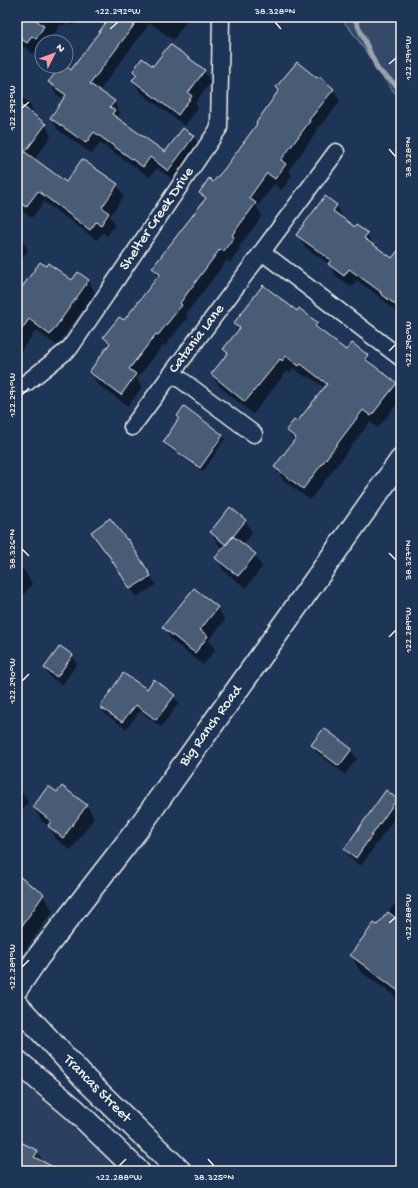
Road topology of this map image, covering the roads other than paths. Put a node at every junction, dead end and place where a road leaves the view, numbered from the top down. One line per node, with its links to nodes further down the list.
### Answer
1 (220, 17): 6 (street, Shelter Creek Drive)
2 (336, 152): 3 (street, Catania Lane)
3 (262, 252): 4 (street); 5 (street, Catania Lane)
4 (401, 358)
5 (172, 373): 7 (street, Catania Lane); 8 (street)
6 (17, 384)
7 (132, 427)
8 (254, 434)
9 (401, 460): 10 (street, Big Ranch Road)
10 (17, 988)
11 (17, 1005): 16 (street, Trancas Street)
12 (17, 1061): 14 (street, Trancas Street)
13 (17, 1082): 14 (street)
14 (74, 1109): 15 (street, Trancas Street)
15 (138, 1171)
16 (180, 1171)

